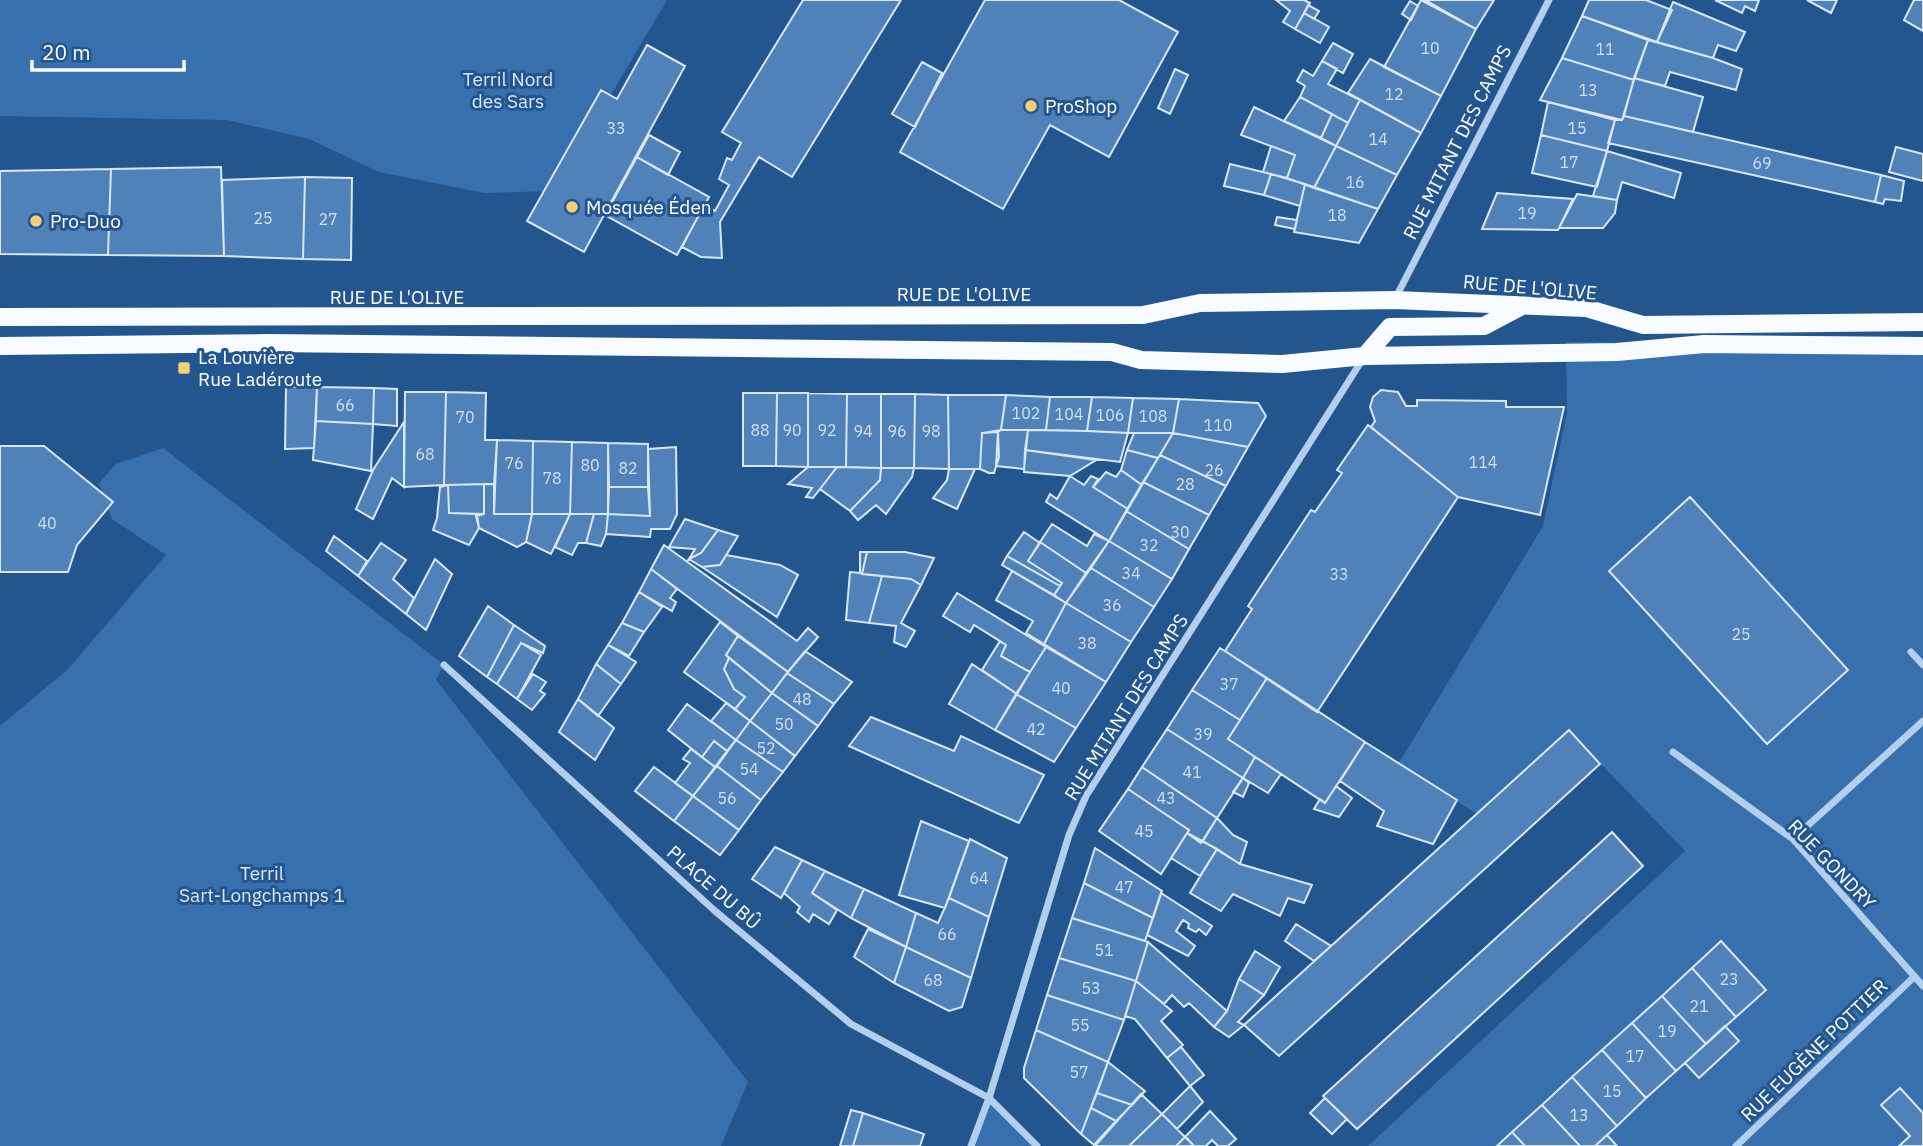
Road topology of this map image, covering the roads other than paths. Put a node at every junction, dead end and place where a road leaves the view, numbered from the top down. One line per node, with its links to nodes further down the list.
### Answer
1 (1549, 0): 2 (street, RUE MITANT DES CAMPS)
2 (1395, 300): 3 (main road, RUE DE L'OLIVE); 4 (main road, RUE DE L'OLIVE)
3 (1524, 305): 5 (main road, RUE DE L'OLIVE); 8 (main road)
4 (0, 317)
5 (1923, 322)
6 (0, 346): 8 (main road)
7 (1923, 346): 8 (main road)
8 (1365, 356): 17 (street, RUE MITANT DES CAMPS)
9 (1911, 652): 11 (street)
10 (444, 665): 17 (street, PLACE DU BÛ)
11 (1923, 665)
12 (1923, 721): 14 (street)
13 (1673, 752): 14 (street, RUE GONDRY)
14 (1793, 839): 15 (street, RUE GONDRY)
15 (1914, 976): 16 (street, RUE GONDRY); 20 (street, RUE EUGÈNE POTTIER)
16 (1923, 986)
17 (989, 1098): 18 (street, RUE MITANT DES CAMPS); 19 (street, PLACE DU BÛ)
18 (971, 1146)
19 (1037, 1146)
20 (1736, 1146)

